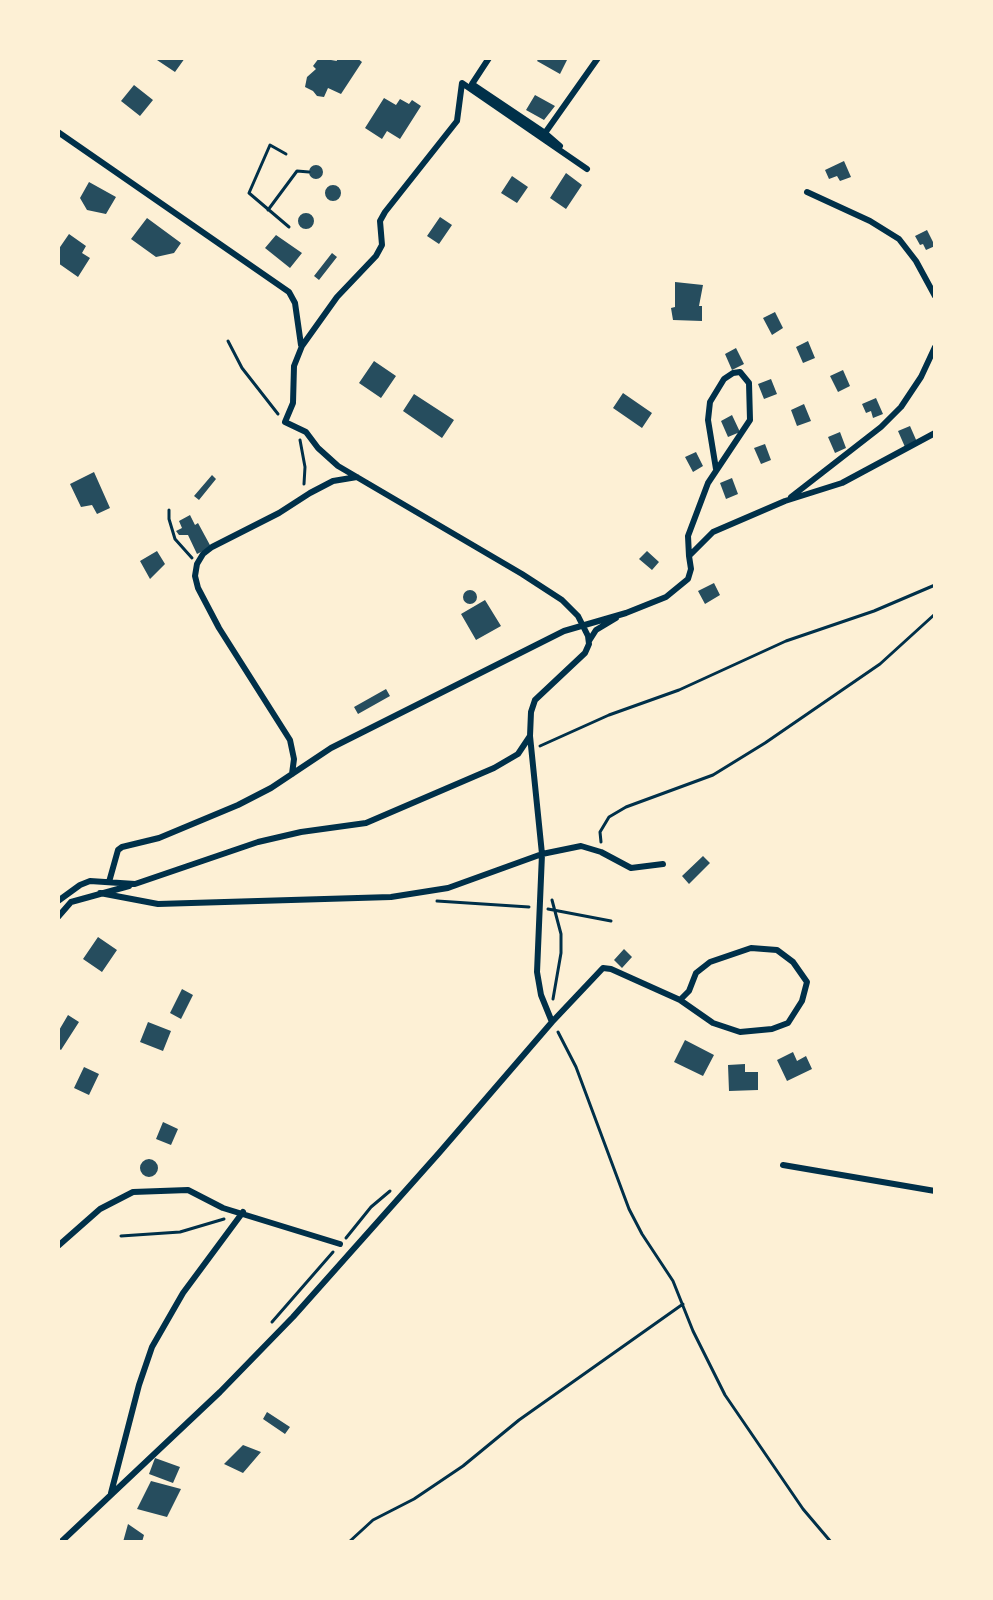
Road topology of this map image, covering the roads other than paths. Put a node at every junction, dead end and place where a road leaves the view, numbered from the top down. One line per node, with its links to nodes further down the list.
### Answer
1 (489, 58): 4 (street)
2 (598, 58): 4 (street)
3 (58, 132): 7 (street)
4 (545, 133): 7 (street)
5 (807, 192): 6 (street)
6 (935, 296)
7 (302, 346): 11 (street)
8 (935, 347): 12 (street)
9 (935, 433): 12 (street)
10 (716, 469): 10 (street); 13 (street)
11 (357, 477): 15 (street); 18 (street)
12 (785, 501): 13 (street)
13 (689, 556): 14 (street)
14 (623, 614): 15 (street); 16 (street)
15 (584, 625): 16 (street); 18 (street)
16 (589, 641): 17 (street)
17 (530, 736): 19 (street); 22 (street)
18 (292, 774): 21 (street)
19 (542, 854): 20 (street); 23 (street); 27 (street)
20 (663, 864)
21 (109, 882): 22 (street); 24 (street)
22 (135, 884): 23 (street)
23 (100, 893): 25 (street)
24 (58, 901)
25 (58, 917)
26 (680, 1000): 26 (street); 27 (street)
27 (552, 1022): 33 (street)
28 (783, 1165): 29 (street)
29 (935, 1191)
30 (243, 1212): 31 (street); 32 (street); 33 (street)
31 (340, 1244)
32 (58, 1246)
33 (111, 1493): 35 (street)
34 (58, 1532): 35 (street)
35 (61, 1542)

